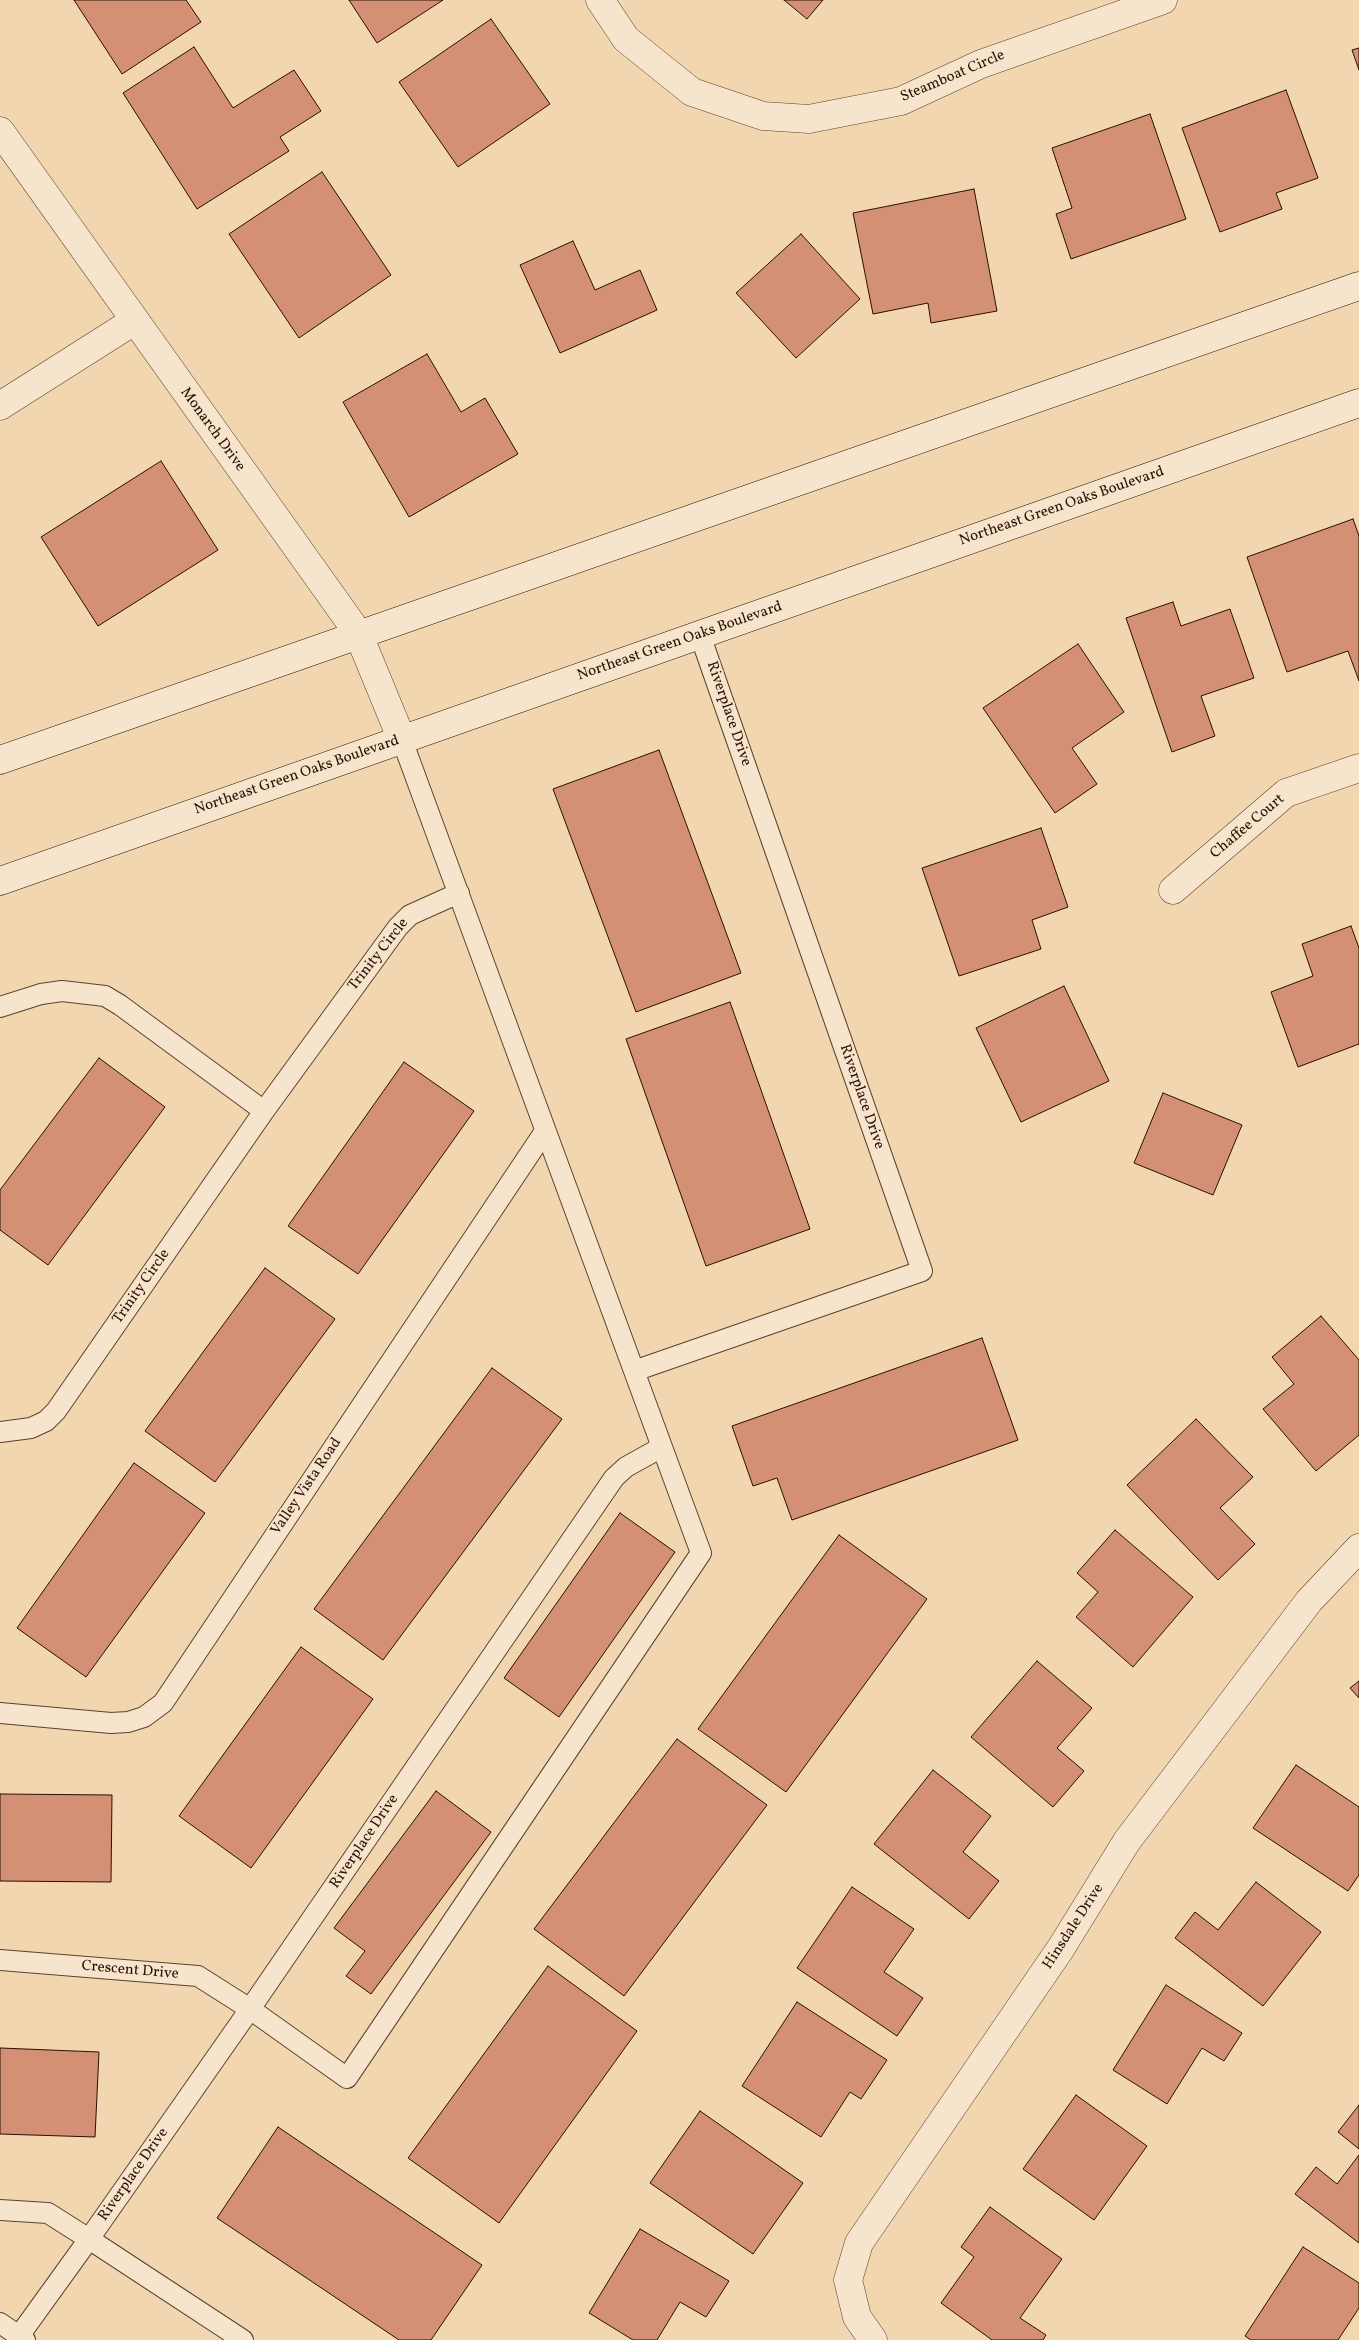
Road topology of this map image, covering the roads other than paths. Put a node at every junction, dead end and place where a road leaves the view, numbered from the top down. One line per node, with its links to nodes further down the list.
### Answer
1 (600, 0): 2 (main road, Steamboat Circle)
2 (1163, 0)
3 (0, 132): 5 (main road, Monarch Drive)
4 (1359, 286): 8 (main road)
5 (134, 321): 7 (main road); 8 (main road, Monarch Drive)
6 (1359, 403): 9 (main road, Northeast Green Oaks Boulevard)
7 (0, 406)
8 (358, 633): 10 (main road, Monarch Drive); 11 (main road)
9 (700, 635): 10 (main road, Northeast Green Oaks Boulevard); 19 (lane, Riverplace Drive)
10 (402, 740): 13 (main road, Northeast Green Oaks Boulevard); 15 (lane)
11 (0, 760)
12 (1359, 768): 14 (main road, Chaffee Court)
13 (0, 881)
14 (1173, 890)
15 (459, 893): 17 (lane, Trinity Circle); 18 (lane)
16 (0, 1007): 17 (lane)
17 (264, 1111): 20 (lane, Trinity Circle)
18 (545, 1131): 19 (lane); 23 (lane, Valley Vista Road)
19 (634, 1371): 21 (lane)
20 (0, 1432)
21 (662, 1447): 25 (lane, Riverplace Drive); 25 (lane, Crescent Drive)
22 (1359, 1548): 29 (main road, Hinsdale Drive)
23 (0, 1713)
24 (0, 1960): 25 (lane, Crescent Drive)
25 (250, 2009): 27 (lane, Riverplace Drive)
26 (0, 2210): 27 (lane)
27 (88, 2239): 30 (lane, Riverplace Drive); 31 (lane)
28 (0, 2323): 30 (lane)
29 (869, 2335)
30 (22, 2338)
31 (243, 2340)

